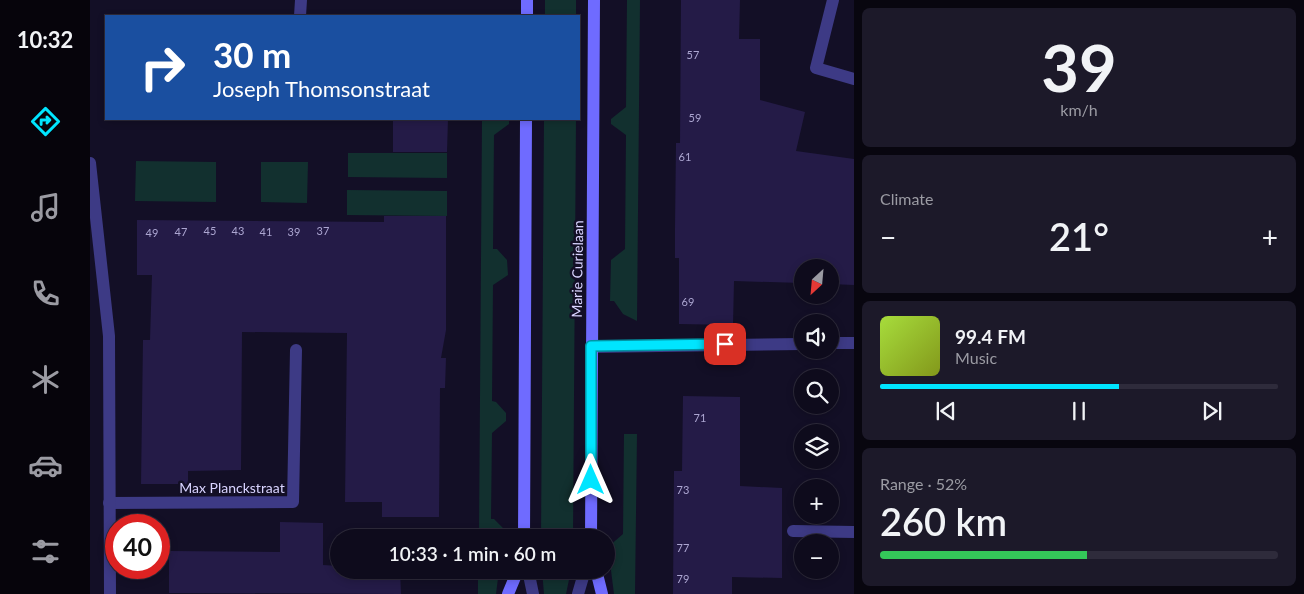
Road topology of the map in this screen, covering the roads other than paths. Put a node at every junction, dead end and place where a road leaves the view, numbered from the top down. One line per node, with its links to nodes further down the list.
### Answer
1 (300, 0): 5 (street)
2 (527, 0): 6 (street)
3 (594, 0): 14 (street, Marie Curielaan)
4 (832, 0): 7 (street)
5 (300, 15)
6 (527, 15)
7 (854, 79)
8 (526, 120): 17 (street)
9 (90, 163): 10 (street)
10 (91, 177): 16 (street)
11 (839, 343): 12 (street)
12 (854, 343)
13 (794, 344): 14 (street)
14 (591, 346): 18 (street, Marie Curielaan)
15 (296, 350): 16 (street, Max Planckstraat)
16 (110, 503): 25 (street)
17 (524, 529)
18 (591, 529)
19 (793, 531): 20 (street)
20 (854, 532)
21 (514, 579): 26 (street)
22 (530, 579): 27 (street)
23 (582, 579): 28 (street)
24 (598, 579): 29 (street)
25 (110, 594)
26 (508, 594)
27 (533, 594)
28 (578, 594)
29 (602, 594)

